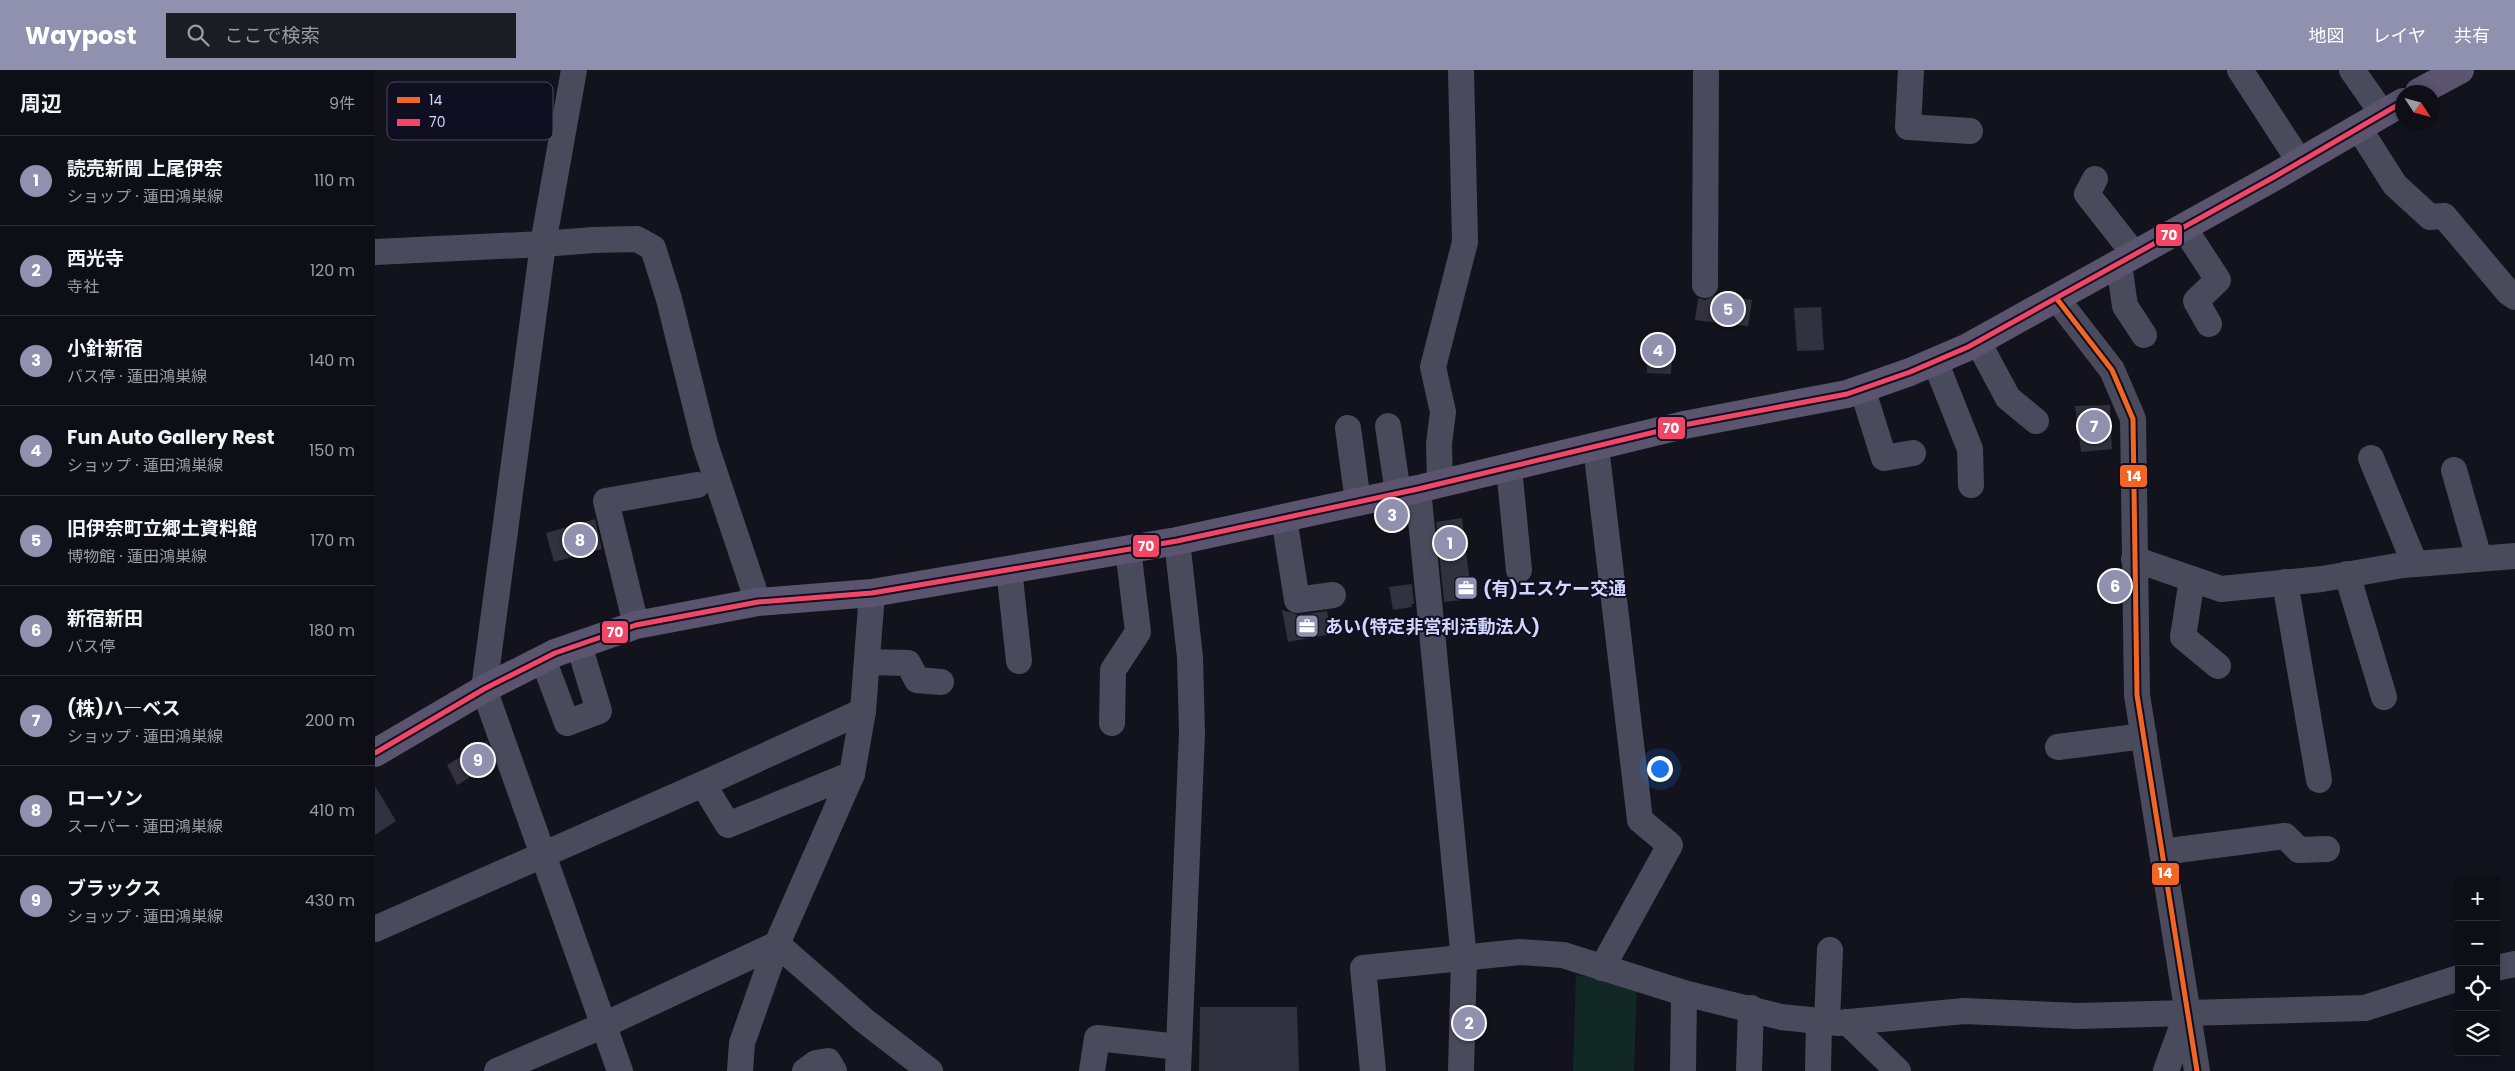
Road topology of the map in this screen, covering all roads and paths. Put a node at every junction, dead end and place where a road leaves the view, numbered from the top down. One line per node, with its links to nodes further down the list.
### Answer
1 (574, 70): 15 (street)
2 (1461, 70): 36 (street)
3 (1706, 70): 18 (street)
4 (1911, 70): 11 (street)
5 (2240, 70): 12 (street)
6 (2352, 70): 9 (street)
7 (2460, 70): 8 (main road)
8 (2432, 85)
9 (2392, 107): 10 (main road)
10 (2358, 127): 12 (main road); 19 (street)
11 (1970, 131)
12 (2300, 162): 14 (main road)
13 (2095, 179): 17 (street)
14 (2184, 228): 17 (main road); 21 (street)
15 (543, 244): 16 (street); 52 (street); 60 (street)
16 (375, 252)
17 (2127, 260): 20 (main road); 22 (street)
18 (1705, 285)
19 (2515, 297)
20 (2057, 299): 23 (main road); 43 (street)
21 (2209, 324)
22 (2144, 335)
23 (1978, 342): 24 (main road); 26 (street)
24 (1935, 361): 25 (main road); 35 (street)
25 (1862, 388): 29 (main road); 30 (street)
26 (2036, 421)
27 (1388, 426): 36 (street)
28 (1348, 428): 37 (street)
29 (1596, 447): 32 (main road); 79 (street)
30 (1913, 453)
31 (2371, 458): 44 (street)
32 (1509, 468): 36 (main road); 46 (street)
33 (2453, 470): 42 (street)
34 (697, 485): 53 (street)
35 (1971, 485)
36 (1419, 489): 37 (main road); 76 (street)
37 (1358, 502): 38 (main road)
38 (1283, 518): 39 (main road); 51 (street)
39 (1177, 541): 40 (main road); 86 (street)
40 (1128, 549): 45 (main road); 63 (street)
41 (2515, 556): 42 (street)
42 (2479, 558): 44 (street)
43 (2134, 559): 48 (street); 64 (street)
44 (2415, 564): 47 (street)
45 (1009, 569): 50 (main road); 57 (street)
46 (1519, 570)
47 (2347, 574): 49 (street); 61 (street)
48 (2192, 579): 49 (street); 58 (street)
49 (2285, 582): 68 (street)
50 (871, 593): 52 (main road); 56 (street)
51 (1333, 595)
52 (758, 602): 53 (main road)
53 (636, 625): 54 (main road)
54 (579, 645): 55 (main road); 55 (street)
55 (543, 659): 60 (main road)
56 (867, 662): 59 (street); 62 (street)
57 (1019, 662)
58 (2218, 666)
59 (941, 682)
60 (484, 689): 66 (main road); 72 (street)
61 (2385, 697)
62 (863, 711): 67 (street); 69 (street)
63 (1112, 723)
64 (2144, 736): 65 (street); 71 (street)
65 (2058, 747)
66 (375, 753)
67 (852, 774): 69 (street); 74 (street)
68 (2319, 780)
69 (703, 784): 72 (street)
70 (2327, 849): 71 (street)
71 (2162, 852): 83 (street)
72 (543, 855): 73 (street); 85 (street)
73 (375, 929)
74 (777, 944): 85 (street); 90 (street); 93 (street)
75 (1830, 950): 84 (street)
76 (1464, 960): 79 (street); 95 (street); 96 (street)
77 (2515, 964): 78 (street)
78 (2500, 967)
79 (1602, 968): 81 (street)
80 (2455, 979): 83 (street)
81 (1684, 993): 82 (street); 97 (street)
82 (1751, 1008): 84 (street); 98 (street)
83 (2187, 1012): 84 (street); 100 (street); 101 (street)
84 (1831, 1022): 87 (street); 99 (street)
85 (603, 1025): 88 (street); 89 (street)
86 (1178, 1059): 94 (street)
87 (1893, 1069)
88 (497, 1071)
89 (620, 1071)
90 (739, 1071)
91 (805, 1071): 92 (street)
92 (834, 1071)
93 (930, 1071)
94 (1093, 1071)
95 (1373, 1071)
96 (1461, 1071)
97 (1683, 1071)
98 (1749, 1071)
99 (1819, 1071)
100 (2166, 1071)
101 (2197, 1071)

